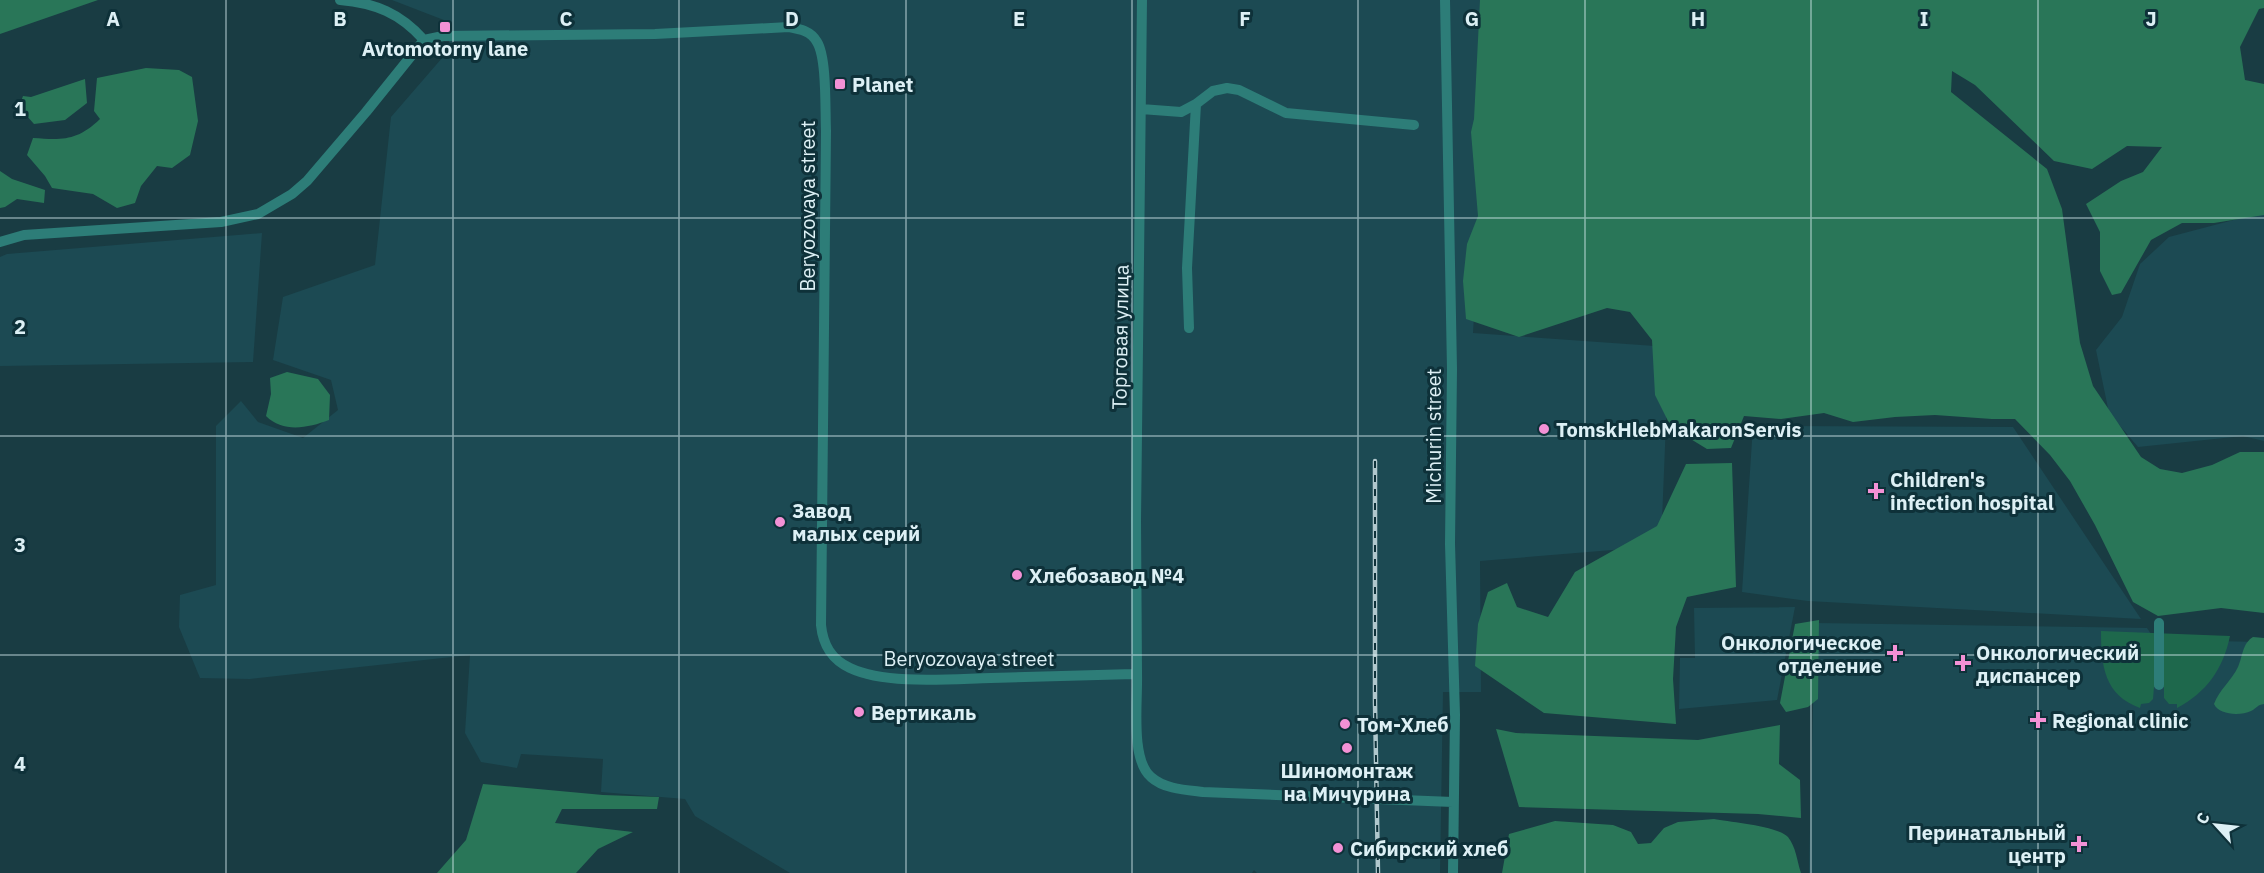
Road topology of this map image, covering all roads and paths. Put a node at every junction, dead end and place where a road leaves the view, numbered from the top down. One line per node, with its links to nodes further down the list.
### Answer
1 (340, 0): 4 (street)
2 (1142, 0): 6 (street, Торговая улица)
3 (1445, 0): 13 (street, Michurin street)
4 (424, 40): 8 (street); 11 (street, Beryozovaya street)
5 (1196, 104): 6 (street); 7 (street); 9 (street)
6 (1141, 109): 11 (street, Торговая улица)
7 (1414, 125)
8 (0, 242)
9 (1189, 328)
10 (2160, 623): 12 (street)
11 (1137, 674): 13 (street)
12 (2158, 685)
13 (1453, 802): 14 (street, Michurin street)
14 (1453, 873)

